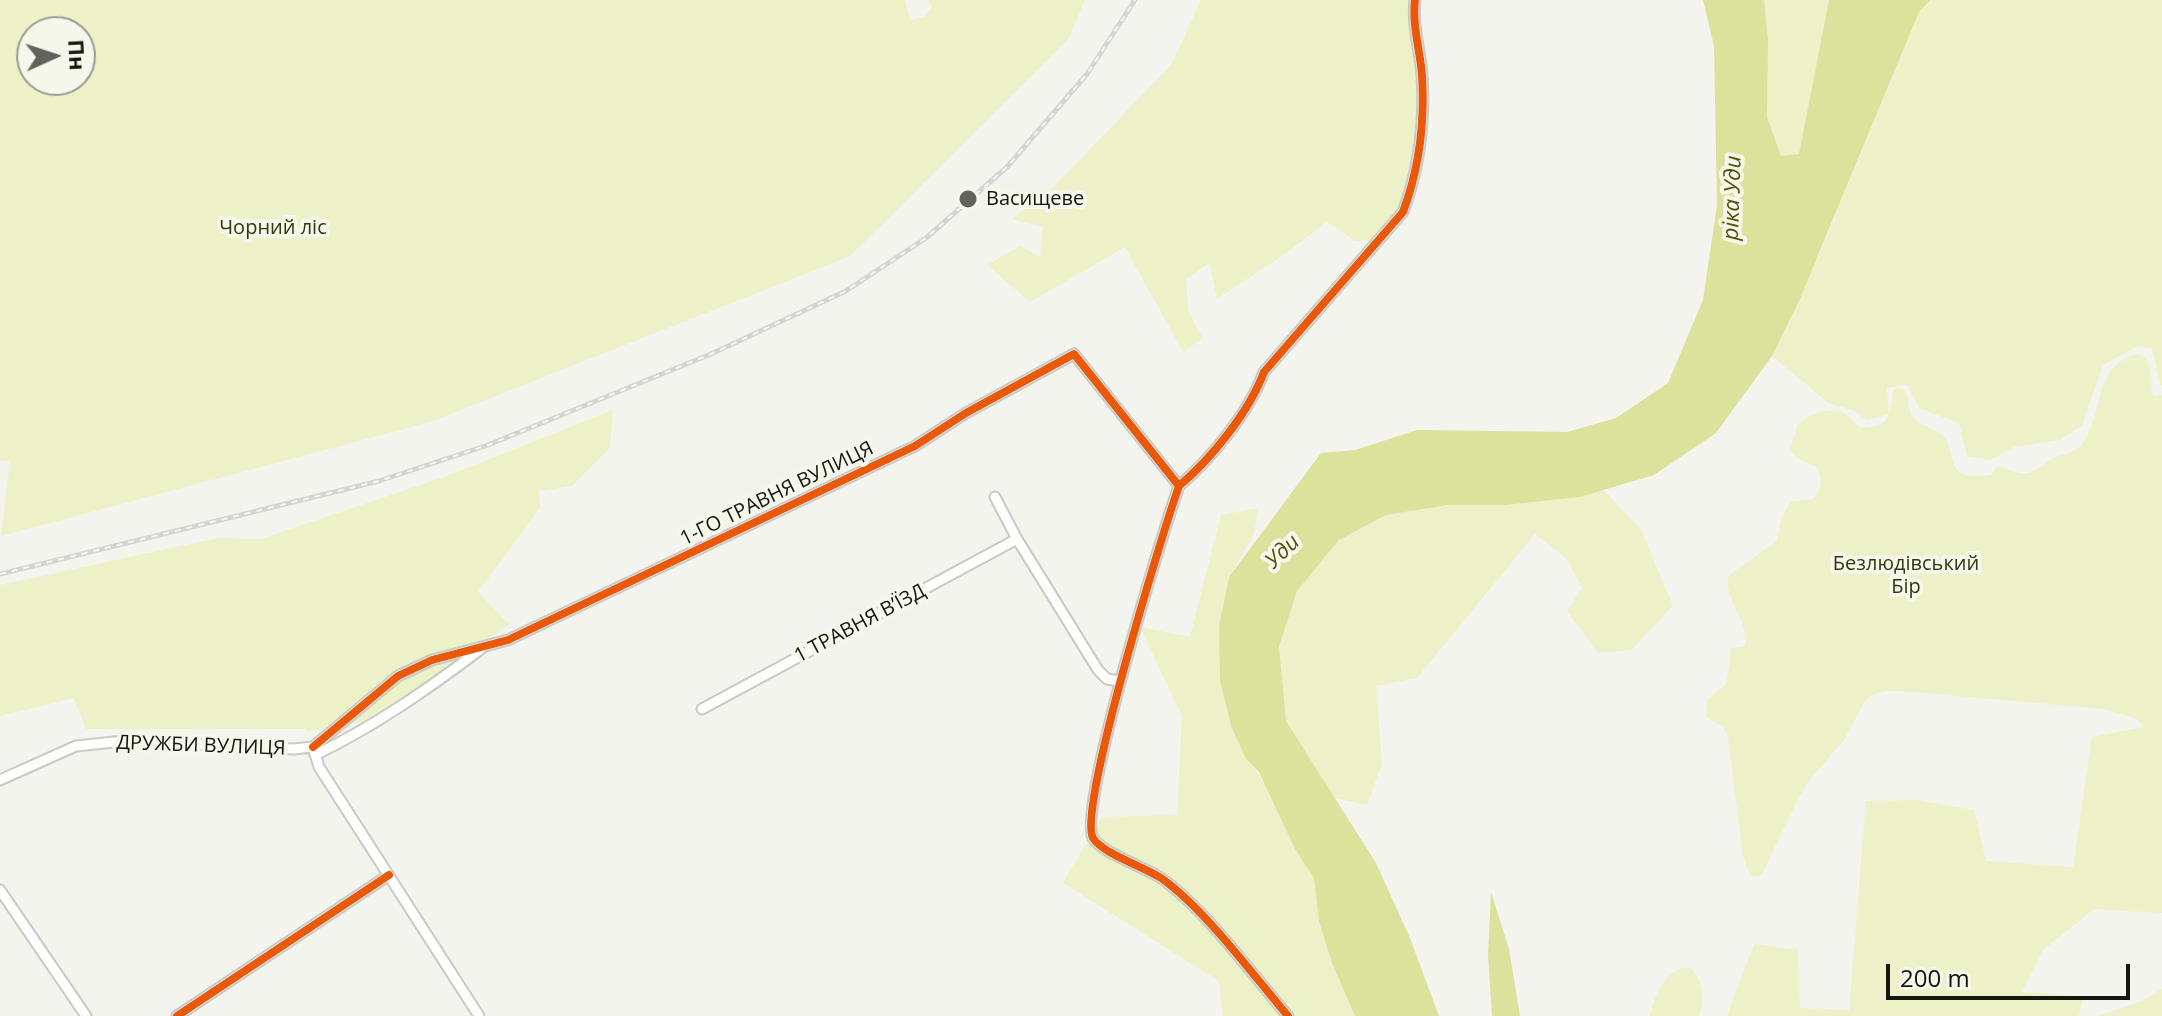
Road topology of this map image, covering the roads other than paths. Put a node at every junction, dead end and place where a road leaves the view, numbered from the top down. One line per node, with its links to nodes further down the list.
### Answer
1 (1415, 0): 2 (street)
2 (1179, 486): 5 (street, 1-ГО ТРАВНЯ ВУЛИЦЯ); 6 (street)
3 (995, 497): 4 (street)
4 (1017, 539): 6 (street); 7 (street, 1 ТРАВНЯ В’ЇЗД)
5 (487, 644): 8 (street, 1-ГО ТРАВНЯ ВУЛИЦЯ); 8 (street)
6 (1120, 681): 15 (street)
7 (702, 709)
8 (314, 751): 9 (street, ДРУЖБИ ВУЛИЦЯ); 10 (street)
9 (0, 780)
10 (389, 875): 13 (street); 14 (street)
11 (0, 890): 12 (street)
12 (86, 1016)
13 (177, 1016)
14 (479, 1016)
15 (1288, 1016)

